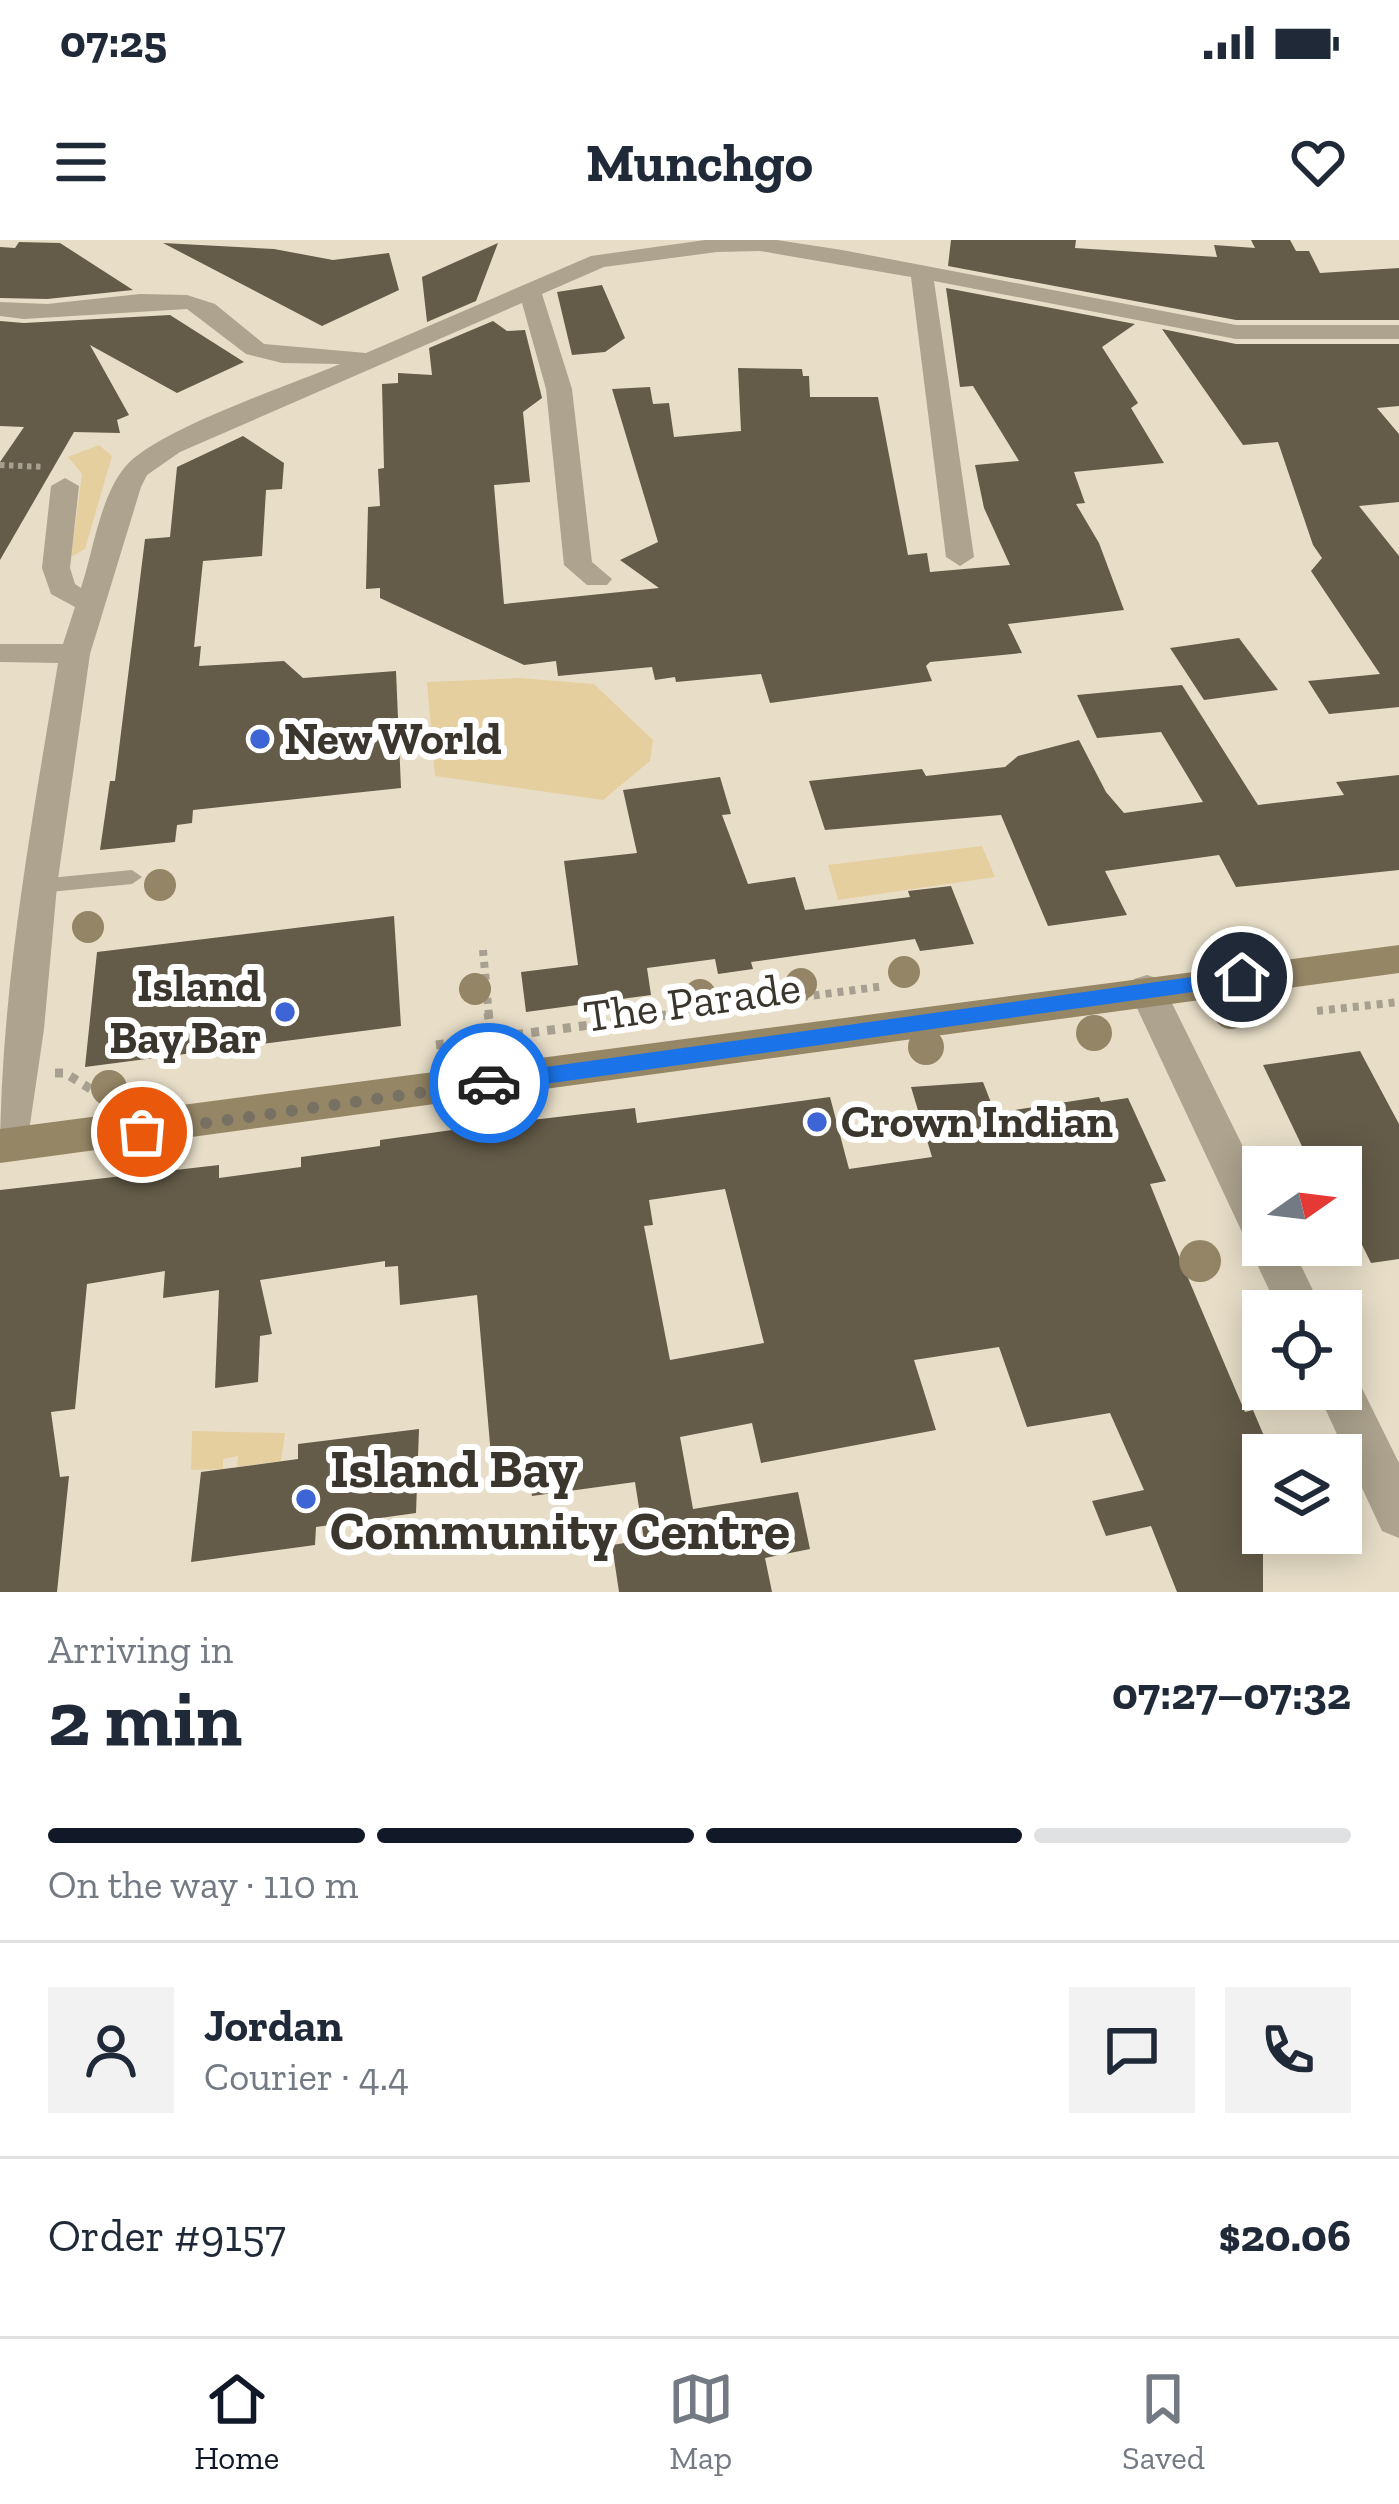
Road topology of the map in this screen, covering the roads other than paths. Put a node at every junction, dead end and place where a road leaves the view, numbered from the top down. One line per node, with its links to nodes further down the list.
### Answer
1 (922, 274): 2 (street); 4 (street); 7 (street)
2 (530, 292): 5 (street); 8 (street)
3 (0, 309): 5 (street)
4 (1399, 332)
5 (370, 361): 9 (street)
6 (65, 486): 9 (street)
7 (960, 557)
8 (597, 580)
9 (93, 597): 11 (street)
10 (0, 653): 11 (street)
11 (75, 654): 13 (street)
12 (132, 877): 13 (lane)
13 (39, 886): 16 (street)
14 (1399, 958): 15 (main road, The Parade)
15 (1148, 989): 16 (main road, The Parade); 17 (street)
16 (3, 1145)
17 (1242, 1187)
18 (1349, 1410): 19 (street)
19 (1399, 1514)

